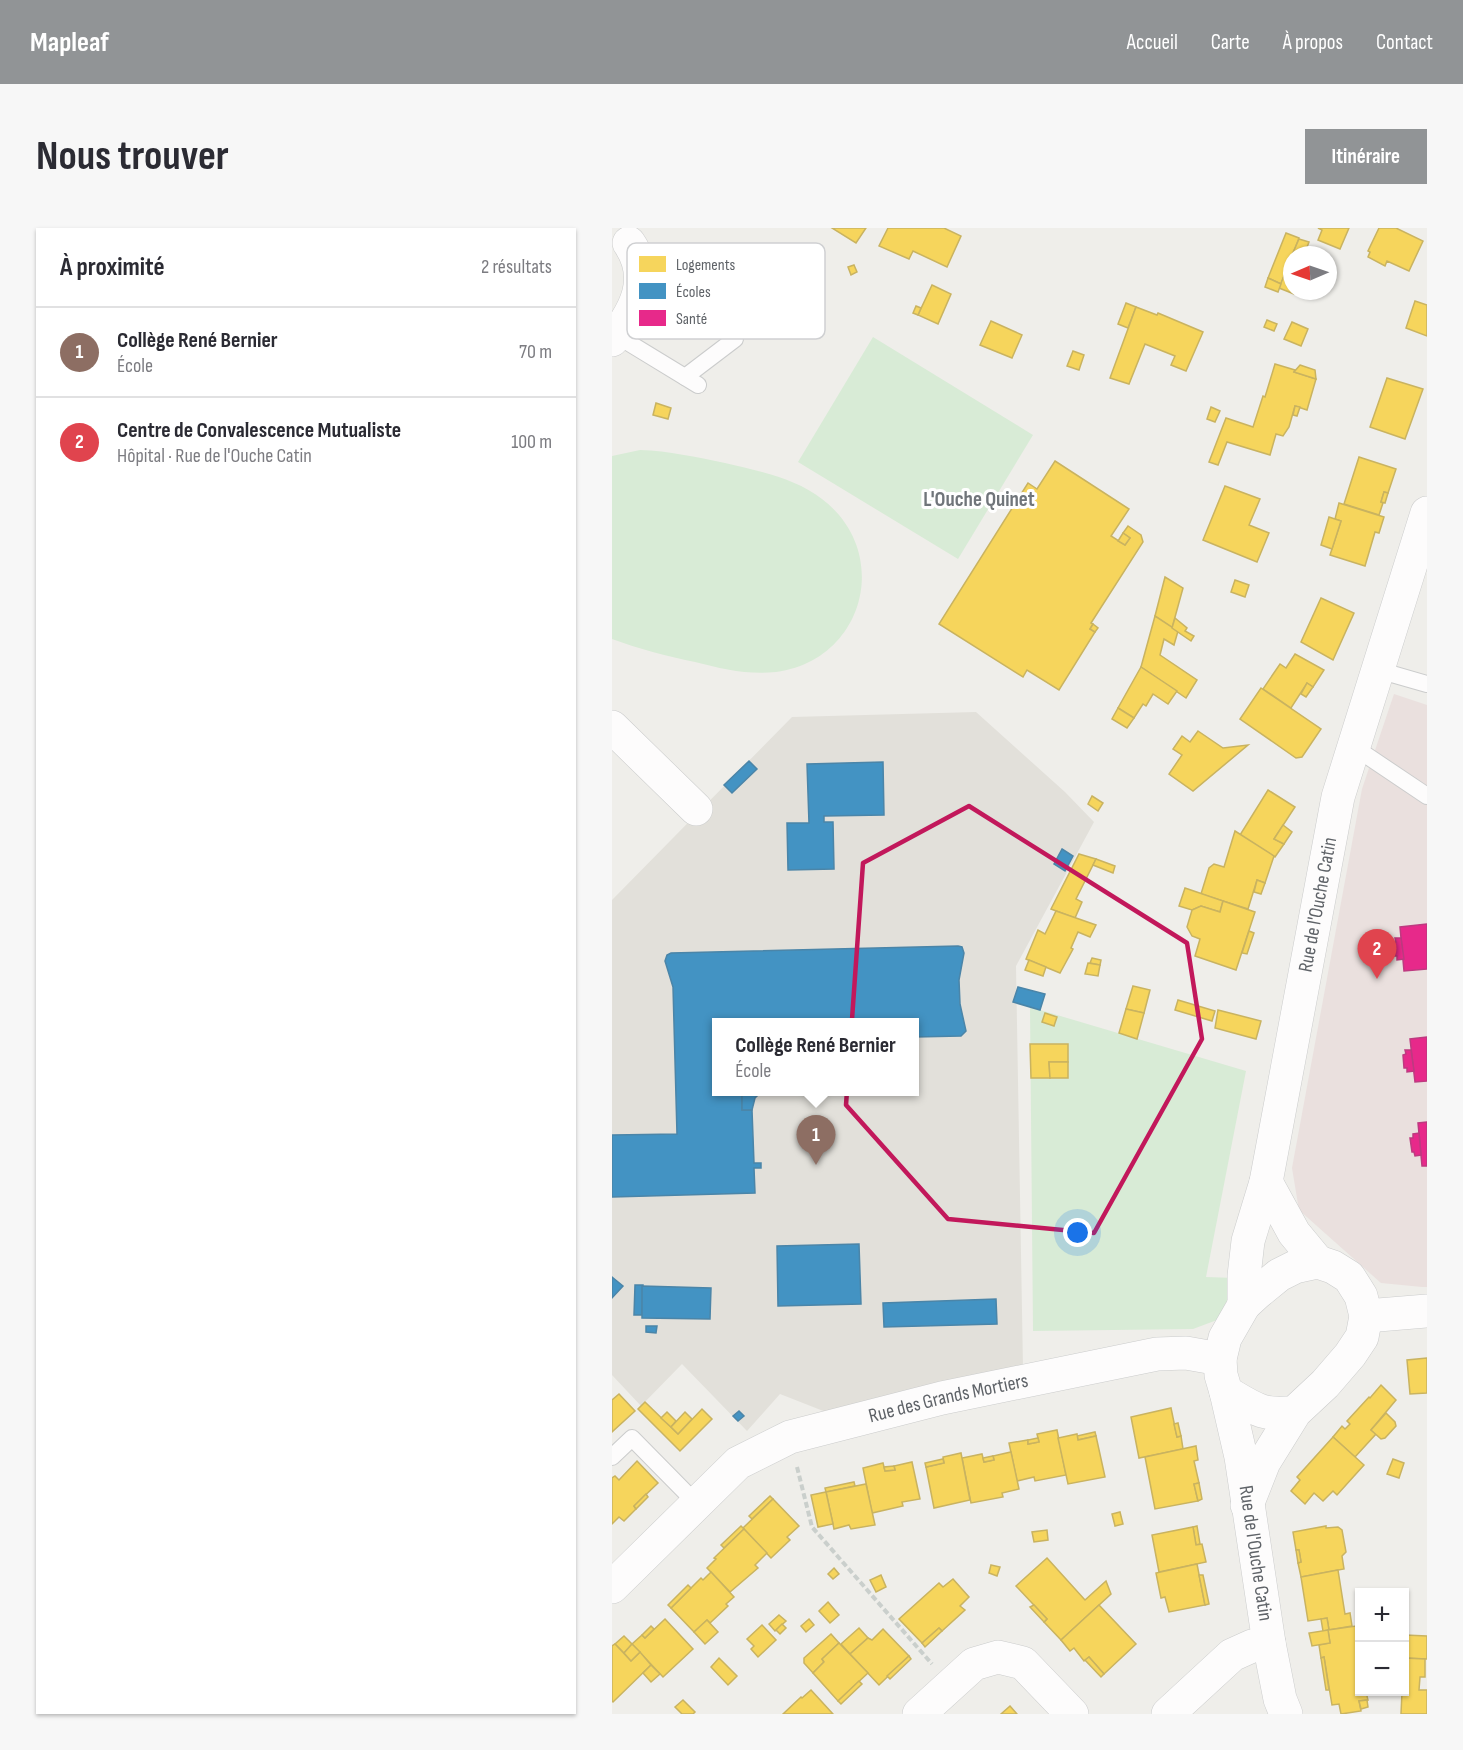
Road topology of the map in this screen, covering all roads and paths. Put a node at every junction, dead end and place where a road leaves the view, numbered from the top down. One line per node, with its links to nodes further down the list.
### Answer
1 (627, 318): 2 (street)
2 (614, 338): 3 (lane)
3 (735, 339)
4 (1427, 513): 5 (street, Rue de l'Ouche Catin)
5 (1378, 670): 6 (lane); 8 (street, Rue de l'Ouche Catin)
6 (1427, 684)
7 (612, 727): 10 (street)
8 (1354, 747): 9 (lane); 11 (street, Rue de l'Ouche Catin)
9 (1427, 796)
10 (696, 809)
11 (1266, 1182): 12 (street); 13 (street, Rue de l'Ouche Catin)
12 (1318, 1263): 13 (street); 15 (street)
13 (1244, 1305): 16 (street)
14 (1427, 1311): 15 (street)
15 (1366, 1316): 18 (street)
16 (1220, 1359): 17 (street); 19 (street, Rue des Grands Mortiers)
17 (1226, 1392): 18 (street); 22 (street, Rue de l'Ouche Catin)
18 (1295, 1412): 22 (street)
19 (790, 1437): 21 (street, Rue des Grands Mortiers); 25 (path)
20 (612, 1457): 21 (lane)
21 (697, 1504): 23 (street, Rue des Grands Mortiers)
22 (1247, 1505): 24 (street, Rue de l'Ouche Catin)
23 (612, 1587)
24 (1269, 1643): 28 (street); 29 (street, Rue de l'Ouche Catin)
25 (950, 1685): 26 (street); 27 (street)
26 (919, 1714)
27 (1072, 1714)
28 (1168, 1714)
29 (1286, 1714)

